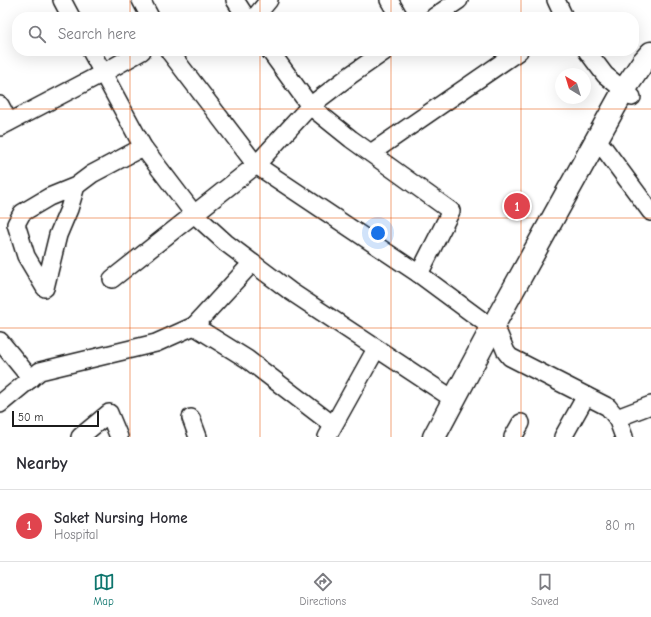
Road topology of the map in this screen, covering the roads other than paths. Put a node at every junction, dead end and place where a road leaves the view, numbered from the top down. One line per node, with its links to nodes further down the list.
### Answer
1 (62, 0): 8 (street)
2 (141, 0): 9 (street)
3 (235, 0): 10 (street)
4 (269, 0): 11 (street)
5 (389, 0): 12 (street)
6 (459, 0): 13 (street)
7 (556, 0): 14 (street)
8 (68, 12)
9 (147, 12)
10 (243, 12)
11 (259, 12)
12 (396, 12)
13 (441, 12)
14 (562, 12)
15 (651, 52): 25 (main road)
16 (94, 56): 24 (street)
17 (133, 56): 24 (street)
18 (173, 56): 32 (street)
19 (274, 56): 27 (street)
20 (378, 56): 27 (street)
21 (512, 56): 31 (street)
22 (591, 56): 25 (street)
23 (651, 71): 25 (main road)
24 (103, 73): 28 (street); 29 (street)
25 (628, 94): 30 (main road); 40 (main road)
26 (0, 105): 28 (street)
27 (310, 106): 31 (street); 32 (street)
28 (5, 124)
29 (143, 147): 33 (street); 35 (street)
30 (603, 147): 34 (street); 40 (main road)
31 (370, 153): 37 (street)
32 (256, 165): 35 (street); 37 (street)
33 (76, 186): 33 (street)
34 (651, 212)
35 (194, 214): 36 (street); 38 (street)
36 (252, 263): 39 (street); 42 (street)
37 (419, 274): 40 (street)
38 (112, 279)
39 (194, 326): 43 (street); 50 (street)
40 (496, 332): 44 (street); 45 (main road); 55 (main road)
41 (0, 341): 43 (street)
42 (376, 349): 45 (street); 50 (street)
43 (30, 379): 46 (street)
44 (586, 396): 49 (street); 56 (street)
45 (453, 399): 54 (main road)
46 (0, 404)
47 (651, 405): 49 (street)
48 (191, 418): 53 (street)
49 (617, 418): 57 (street)
50 (330, 431)
51 (80, 437): 52 (street)
52 (119, 437)
53 (198, 437)
54 (434, 437)
55 (447, 437)
56 (563, 437)
57 (624, 437)

